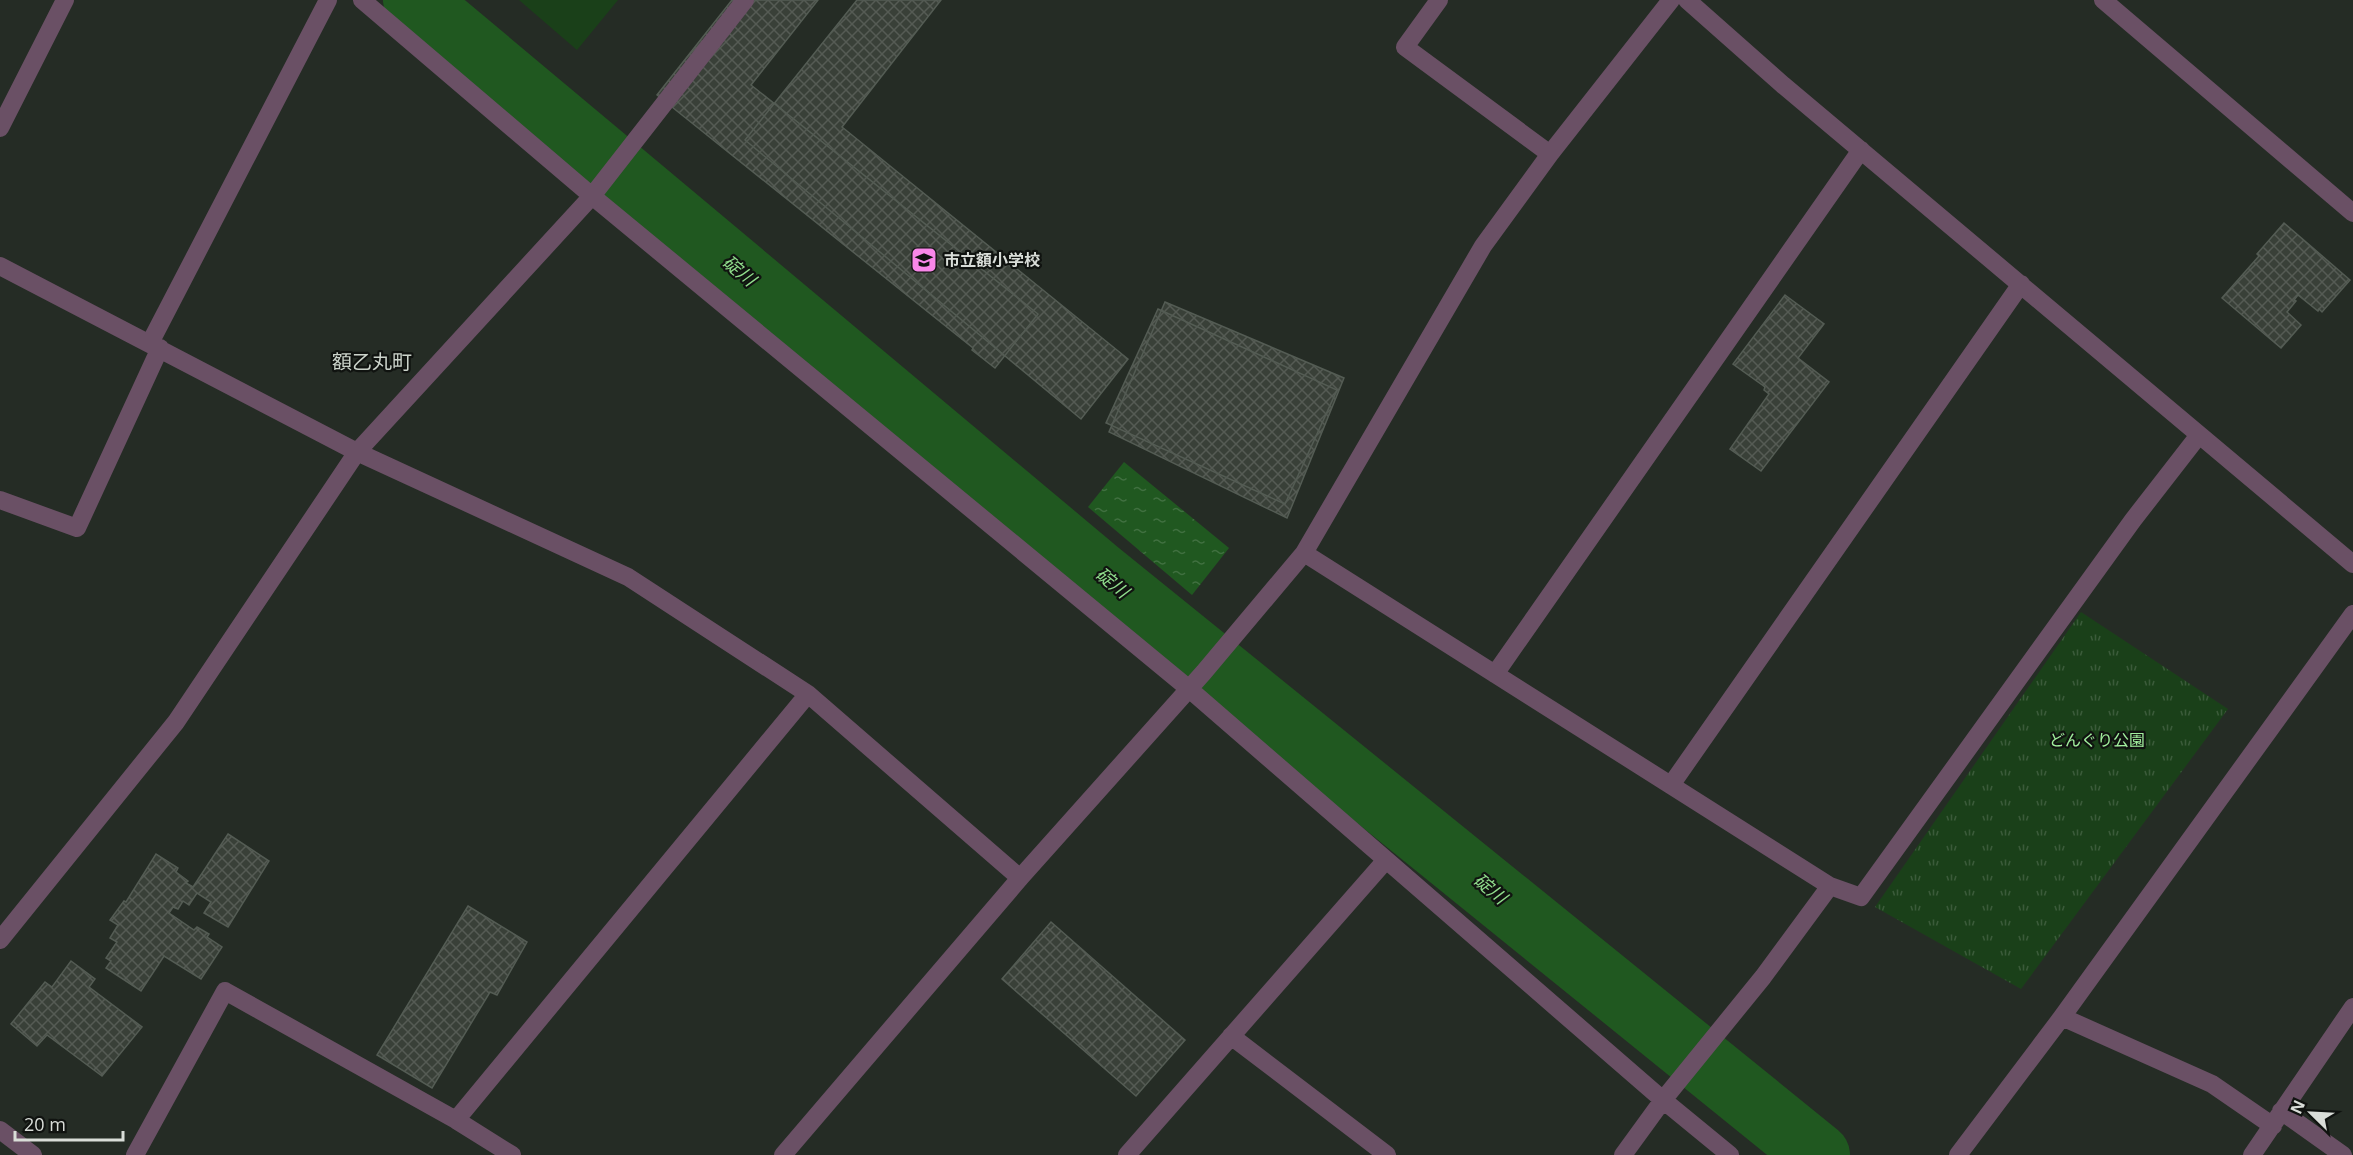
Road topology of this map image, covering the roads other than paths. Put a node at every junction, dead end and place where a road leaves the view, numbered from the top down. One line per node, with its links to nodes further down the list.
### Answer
1 (64, 0): 9 (street)
2 (328, 0): 16 (street)
3 (362, 0): 12 (street)
4 (745, 0): 12 (street)
5 (1439, 0): 11 (street)
6 (1671, 0): 11 (street)
7 (1687, 0): 10 (street)
8 (2103, 0): 13 (street)
9 (0, 128)
10 (1861, 150): 15 (street); 23 (street)
11 (1550, 154): 20 (street)
12 (592, 196): 18 (street); 24 (street)
13 (2353, 213)
14 (0, 266): 16 (street)
15 (2021, 284): 17 (street); 26 (street)
16 (155, 345): 18 (street); 19 (street)
17 (2199, 435): 21 (street); 29 (street)
18 (357, 452): 25 (street); 30 (street)
19 (0, 500)
20 (1304, 553): 23 (street); 24 (street)
21 (2353, 564)
22 (2353, 614): 32 (street)
23 (1495, 674): 26 (street)
24 (1188, 688): 27 (street); 28 (street)
25 (808, 694): 28 (street); 36 (street)
26 (1671, 785): 29 (street)
27 (1386, 860): 33 (street); 34 (street)
28 (1020, 878): 41 (street)
29 (1830, 886): 34 (street)
30 (0, 940)
31 (2353, 1007): 35 (street)
32 (2062, 1017): 35 (street); 46 (street)
33 (1232, 1036): 42 (street); 43 (street)
34 (1663, 1100): 44 (street); 45 (street)
35 (2277, 1119): 47 (street); 48 (street)
36 (456, 1120): 39 (street); 40 (street)
37 (0, 1130): 38 (street)
38 (33, 1155)
39 (135, 1155)
40 (512, 1155)
41 (783, 1155)
42 (1127, 1155)
43 (1387, 1155)
44 (1623, 1155)
45 (1730, 1155)
46 (1958, 1155)
47 (2252, 1155)
48 (2343, 1155)

